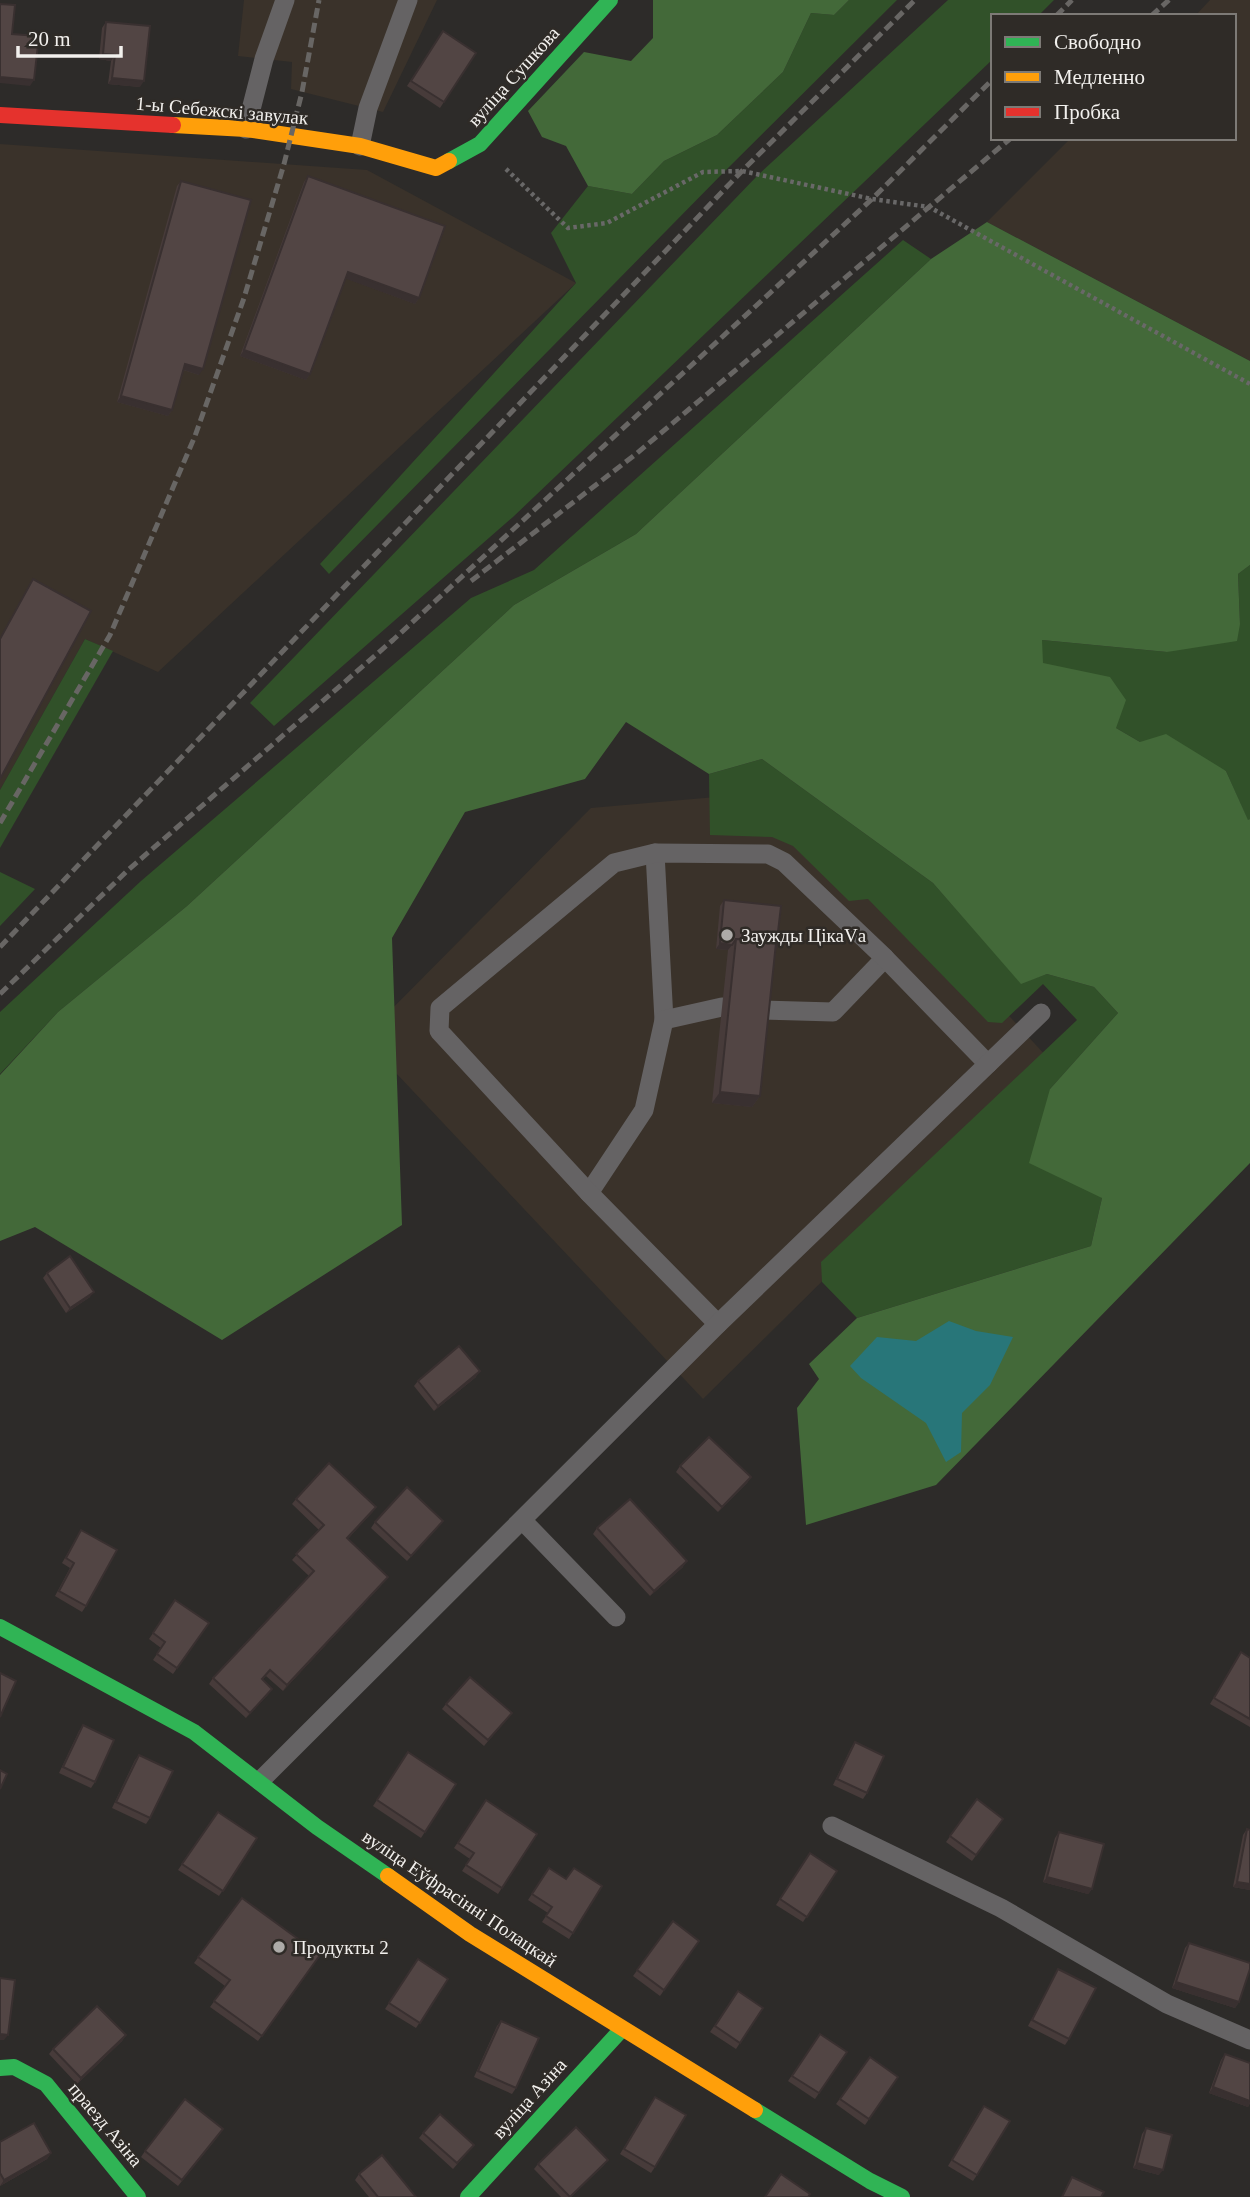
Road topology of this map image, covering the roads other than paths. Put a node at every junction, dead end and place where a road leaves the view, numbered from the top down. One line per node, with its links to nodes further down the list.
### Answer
1 (285, 0): 5 (lane)
2 (408, 0): 6 (lane)
3 (610, 0): 7 (street, вуліца Сушкова)
4 (0, 115): 5 (street, 1-ы Себежскі завулак)
5 (246, 129): 6 (street, 1-ы Себежскі завулак)
6 (360, 146): 7 (street, 1-ы Себежскі завулак)
7 (436, 168)
8 (655, 853): 9 (lane); 13 (lane); 15 (lane)
9 (885, 958): 11 (lane); 14 (lane)
10 (722, 1007): 13 (lane)
11 (762, 1010)
12 (1041, 1013): 14 (lane)
13 (664, 1020): 15 (lane)
14 (988, 1064): 16 (lane)
15 (589, 1193): 16 (lane)
16 (718, 1324): 17 (lane)
17 (522, 1520): 18 (lane); 20 (lane)
18 (616, 1617)
19 (0, 1627): 20 (street, вуліца Еўфрасінні Полацкай)
20 (260, 1781): 22 (street, вуліца Еўфрасінні Полацкай)
21 (832, 1826): 23 (lane)
22 (622, 2029): 26 (street, вуліца Азіна); 27 (street, вуліца Еўфрасінні Полацкай)
23 (1250, 2040)
24 (0, 2068): 25 (street, праезд Азіна)
25 (138, 2197)
26 (468, 2197)
27 (902, 2197)

